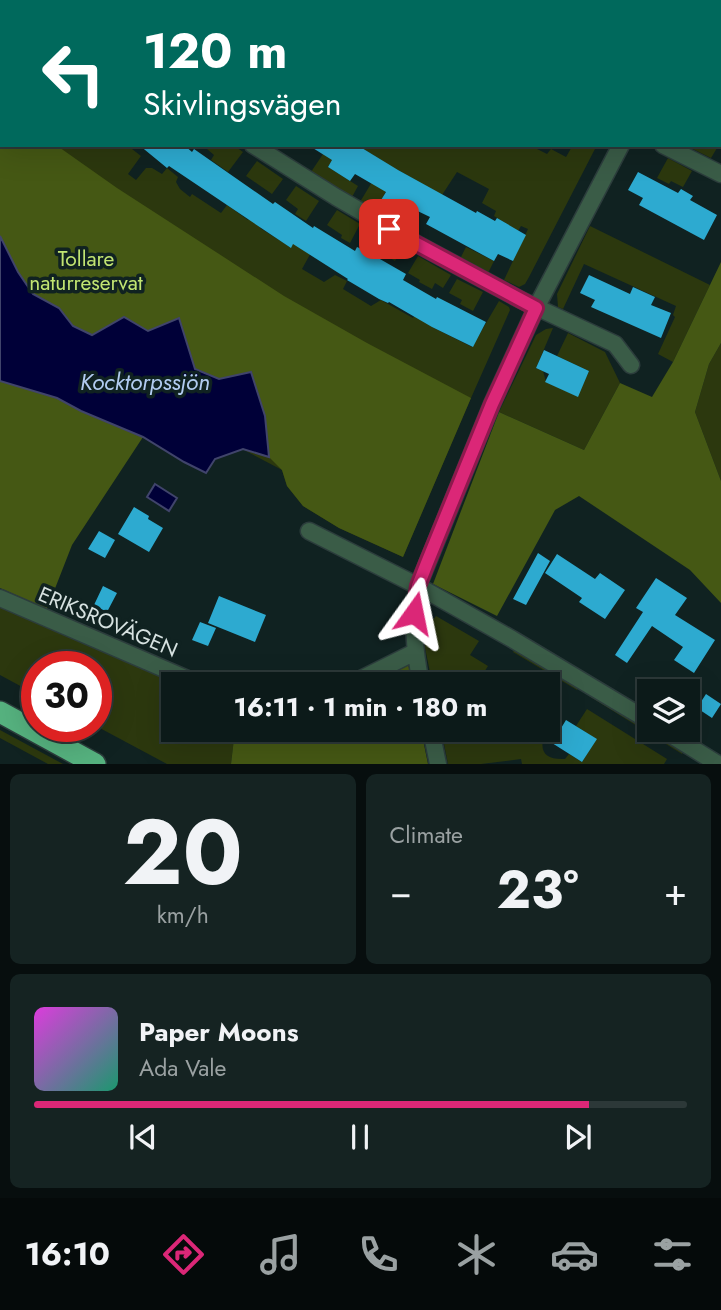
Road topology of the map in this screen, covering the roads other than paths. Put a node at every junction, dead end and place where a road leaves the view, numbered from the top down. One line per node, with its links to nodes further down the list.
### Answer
1 (256, 147): 5 (street)
2 (620, 147): 5 (street)
3 (667, 147): 4 (street)
4 (721, 174)
5 (536, 308): 6 (street); 8 (street)
6 (631, 365)
7 (309, 531): 8 (street)
8 (418, 586): 10 (street); 15 (street)
9 (0, 598): 11 (street, ERIKSROVÄGEN)
10 (415, 652): 12 (street); 13 (street)
11 (171, 672)
12 (375, 672)
13 (419, 672)
14 (0, 712): 18 (highway)
15 (637, 714)
16 (433, 742): 19 (street)
17 (682, 742): 20 (street)
18 (95, 764)
19 (438, 764)
20 (718, 764)

